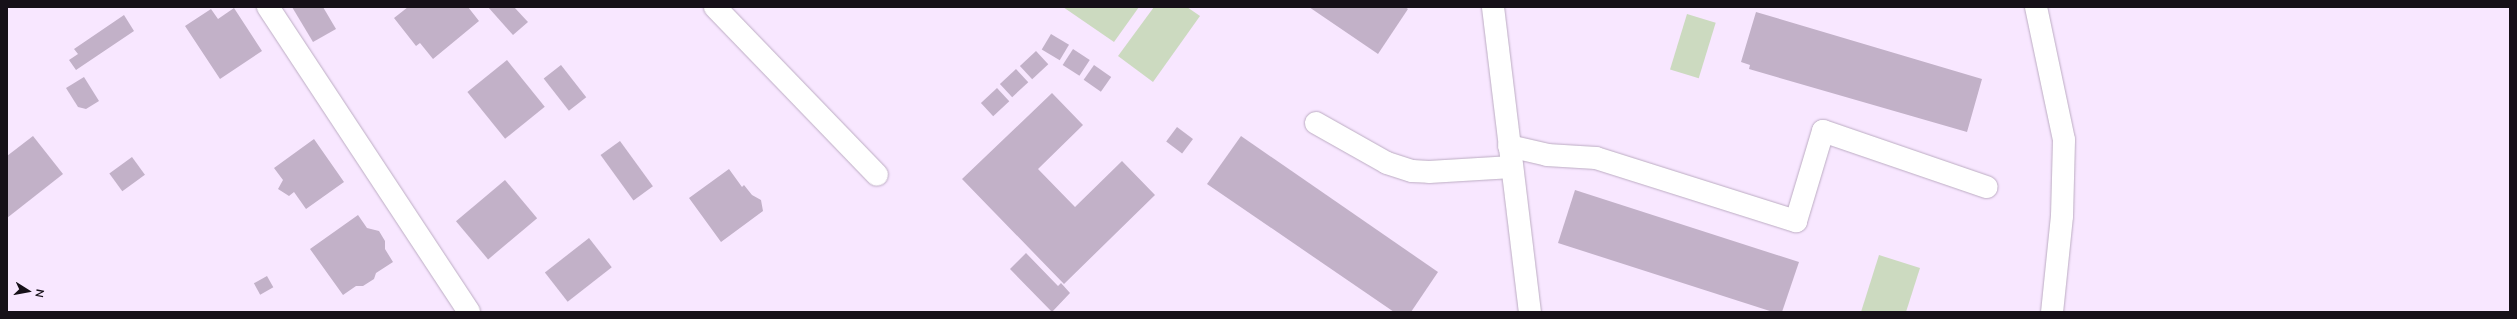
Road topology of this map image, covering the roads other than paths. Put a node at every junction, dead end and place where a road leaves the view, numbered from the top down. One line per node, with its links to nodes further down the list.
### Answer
1 (268, 7): 10 (street)
2 (715, 7): 8 (street)
3 (1493, 7): 6 (street)
4 (2036, 7): 12 (street)
5 (1316, 123): 7 (street)
6 (1509, 146): 7 (street); 9 (street)
7 (1512, 167): 11 (street)
8 (878, 175)
9 (1987, 187)
10 (469, 312)
11 (1530, 312)
12 (2052, 312)

